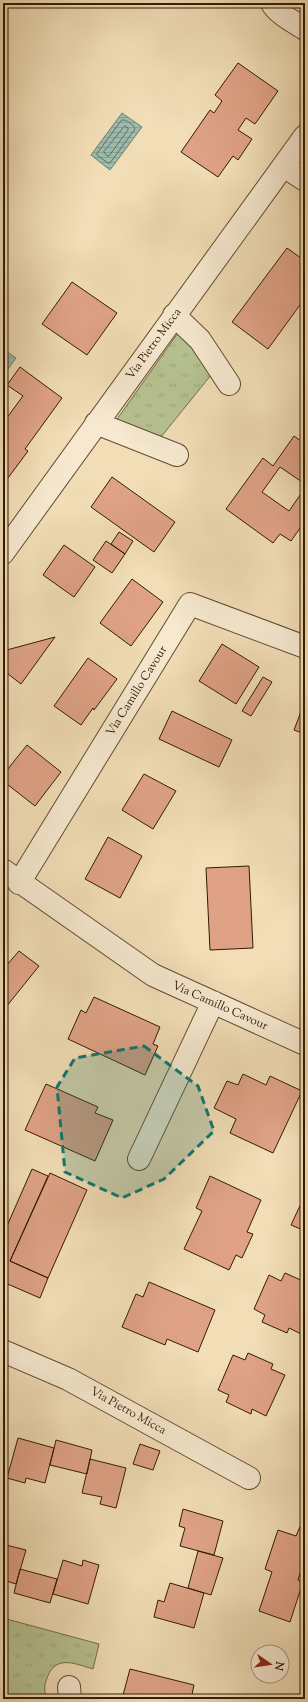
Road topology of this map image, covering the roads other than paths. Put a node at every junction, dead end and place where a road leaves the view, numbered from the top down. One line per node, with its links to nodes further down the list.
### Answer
1 (272, 3): 2 (street)
2 (305, 29)
3 (305, 136): 4 (street, Via Pietro Micca)
4 (284, 166): 5 (street); 6 (street, Via Pietro Micca)
5 (305, 180)
6 (174, 315): 7 (street); 8 (street, Via Pietro Micca)
7 (229, 384)
8 (96, 423): 9 (street); 10 (street, Via Pietro Micca)
9 (177, 455)
10 (3, 553)
11 (305, 647): 12 (street, Via Camillo Cavour)
12 (11, 876): 13 (street, Via Camillo Cavour)
13 (213, 1002): 14 (street, Via Camillo Cavour); 15 (street)
14 (305, 1044)
15 (139, 1159)
16 (3, 1351): 17 (street, Via Pietro Micca)
17 (249, 1478)

